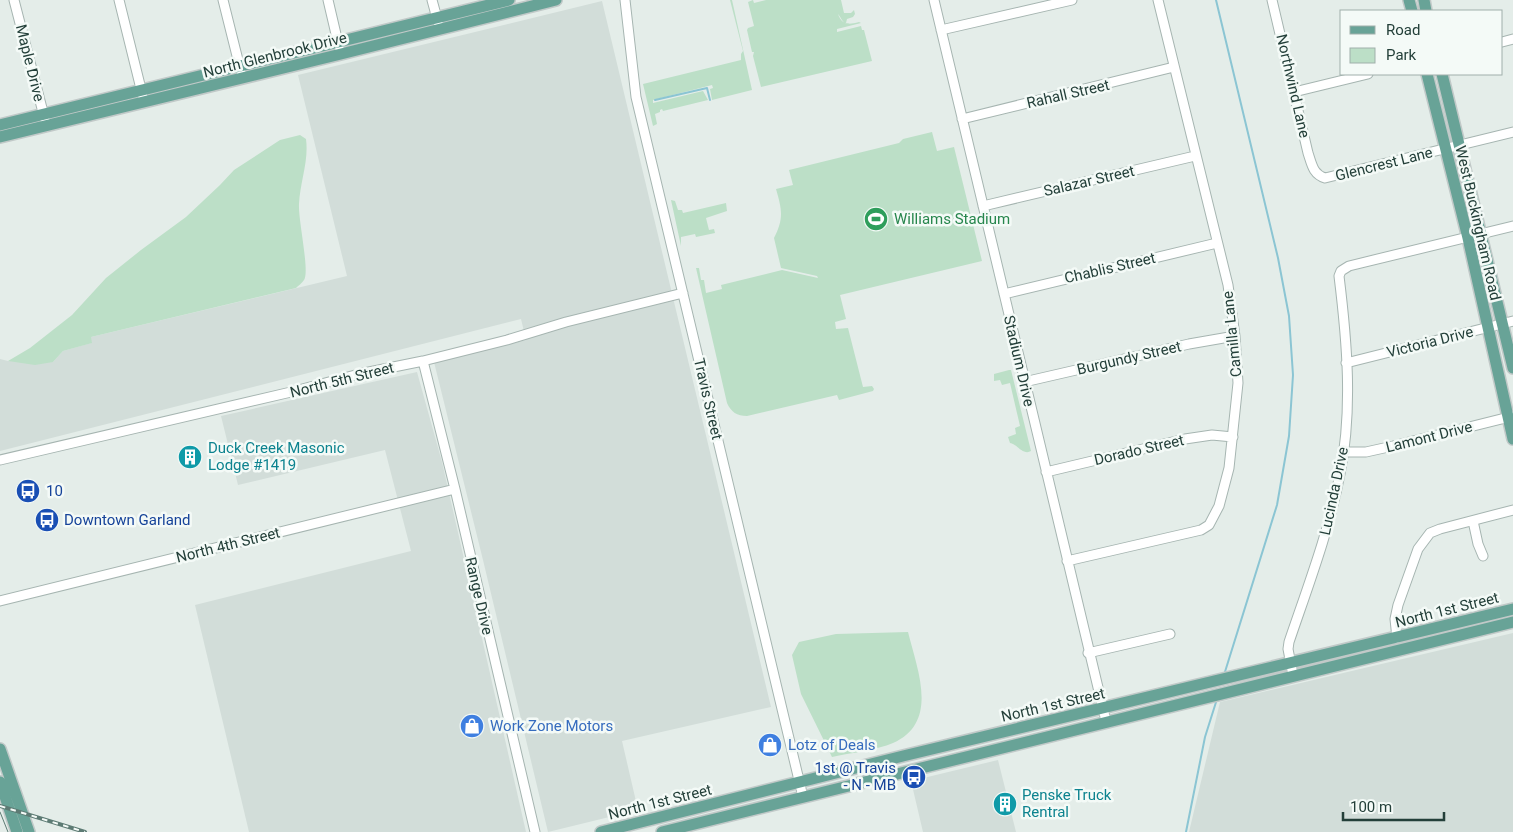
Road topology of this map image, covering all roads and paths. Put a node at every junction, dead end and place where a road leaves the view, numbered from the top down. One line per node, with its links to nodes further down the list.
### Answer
1 (14, 0): 28 (street, Maple Drive)
2 (119, 0): 26 (street)
3 (223, 0): 19 (street)
4 (328, 0): 17 (street)
5 (432, 0): 15 (street)
6 (509, 0): 15 (main road, North Glenbrook Drive)
7 (556, 0): 13 (main road, North Glenbrook Drive)
8 (625, 0): 41 (street, Travis Street)
9 (934, 0): 16 (street, Stadium Drive)
10 (1072, 0): 14 (street)
11 (1158, 0): 20 (street, Camilla Lane)
12 (1274, 0): 25 (street, Northwind Lane)
13 (538, 2): 15 (main road, North Glenbrook Drive)
14 (1044, 3): 16 (street)
15 (438, 24): 17 (main road, North Glenbrook Drive); 18 (main road, North Glenbrook Drive)
16 (941, 30): 27 (street, Stadium Drive)
17 (338, 42): 18 (street); 19 (main road, North Glenbrook Drive)
18 (341, 54): 24 (main road, North Glenbrook Drive)
19 (239, 65): 24 (street); 26 (main road, North Glenbrook Drive)
20 (1174, 67): 27 (street, Rahall Street); 34 (street, Camilla Lane)
21 (1364, 75): 25 (street)
22 (1428, 75): 33 (main road, West Buckingham Road)
23 (1442, 75): 32 (main road, West Buckingham Road)
24 (242, 78): 26 (main road, North Glenbrook Drive)
25 (1294, 92): 35 (street, Northwind Lane)
26 (142, 96): 28 (main road, North Glenbrook Drive)
27 (962, 119): 36 (street, Stadium Drive)
28 (44, 120): 29 (main road, North Glenbrook Drive); 31 (main road, North Glenbrook Drive)
29 (0, 125)
30 (1513, 132): 32 (street, Glencrest Lane)
31 (0, 136)
32 (1459, 145): 33 (street, Glencrest Lane); 38 (main road, West Buckingham Road)
33 (1446, 149): 35 (street, Glencrest Lane); 39 (main road, West Buckingham Road)
34 (1195, 156): 36 (street, Salazar Street); 40 (street, Camilla Lane)
35 (1314, 172)
36 (983, 206): 42 (street, Stadium Drive)
37 (1513, 226): 38 (street)
38 (1480, 234): 39 (street); 43 (main road, West Buckingham Road)
39 (1468, 238): 44 (main road, West Buckingham Road); 47 (street, Lucinda Drive)
40 (1217, 243): 42 (street, Chablis Street); 45 (street, Camilla Lane)
41 (683, 293): 46 (street, North 5th Street); 77 (street, Travis Street)
42 (1004, 294): 49 (street, Stadium Drive)
43 (1508, 323): 44 (street, Victoria Drive); 48 (main road, West Buckingham Road)
44 (1487, 328): 47 (street, Victoria Drive); 50 (main road, West Buckingham Road)
45 (1235, 336): 49 (street, Burgundy Street); 51 (street, Camilla Lane)
46 (423, 361): 54 (street, North 5th Street); 56 (street, Range Drive)
47 (1346, 363): 53 (street, Lucinda Drive)
48 (1513, 368)
49 (1024, 382): 55 (street, Stadium Drive)
50 (1510, 417): 52 (main road, West Buckingham Road); 53 (street, Lamont Drive)
51 (1233, 438): 55 (street, Dorado Street); 60 (street, Camilla Lane)
52 (1513, 439)
53 (1343, 452): 68 (street, Lucinda Drive)
54 (0, 460)
55 (1046, 472): 60 (street, Stadium Drive)
56 (455, 490): 61 (street, North 4th Street); 84 (street, Range Drive)
57 (1513, 510): 58 (street)
58 (1473, 521): 59 (street); 66 (street)
59 (1483, 556)
60 (1067, 561): 67 (street, Stadium Drive)
61 (0, 601)
62 (1513, 609): 64 (main road, North 1st Street)
63 (1513, 622): 64 (main road, North 1st Street)
64 (1441, 633): 66 (main road, North 1st Street); 68 (main road, North 1st Street)
65 (1170, 634): 67 (street)
66 (1397, 638): 68 (main road, North 1st Street)
67 (1088, 653): 71 (street, Stadium Drive)
68 (1292, 669): 69 (main road, North 1st Street); 70 (main road, North 1st Street)
69 (1211, 683): 70 (main road); 71 (main road, North 1st Street)
70 (1160, 708): 72 (main road, North 1st Street)
71 (1102, 709): 72 (street, Stadium Drive); 74 (main road, North 1st Street)
72 (1106, 721): 75 (main road, North 1st Street)
73 (0, 749): 83 (main road)
74 (892, 759): 75 (main road); 77 (main road, North 1st Street)
75 (896, 773): 79 (main road, North 1st Street)
76 (0, 782): 82 (main road)
77 (799, 783): 78 (main road, North 1st Street); 79 (street, Travis Street)
78 (776, 789): 80 (main road); 81 (main road, North 1st Street)
79 (802, 796): 80 (main road, North 1st Street)
80 (779, 802): 86 (main road, North 1st Street)
81 (621, 830): 85 (main road, North 1st Street)
82 (17, 832)
83 (29, 832)
84 (535, 832)
85 (601, 832)
86 (662, 832)

